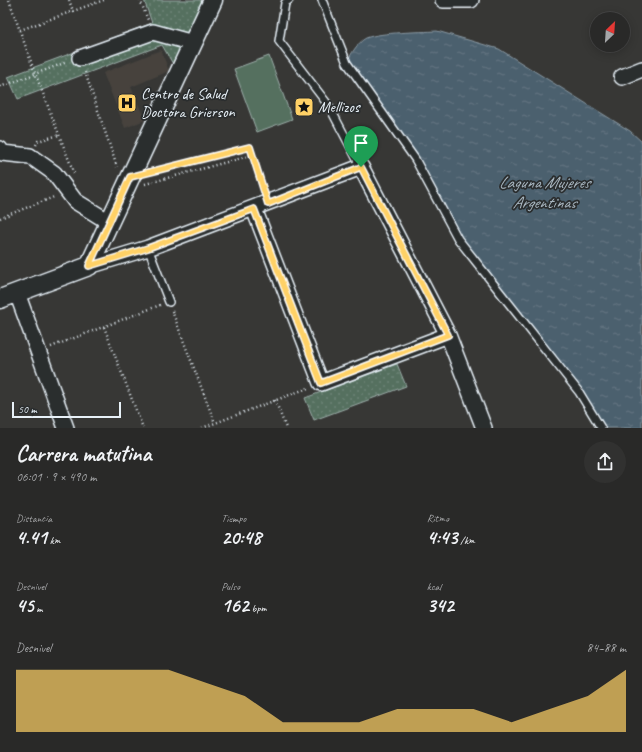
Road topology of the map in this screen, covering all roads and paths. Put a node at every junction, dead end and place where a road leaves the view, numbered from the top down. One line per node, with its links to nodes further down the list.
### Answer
1 (10, 0): 11 (path)
2 (69, 0): 10 (path)
3 (104, 0): 10 (path)
4 (140, 0): 12 (path)
5 (213, 0): 13 (street)
6 (289, 0): 22 (lane)
7 (322, 0): 46 (lane)
8 (445, 0): 9 (street)
9 (471, 0)
10 (73, 11): 11 (path)
11 (20, 30): 16 (path)
12 (153, 32): 13 (street); 14 (street)
13 (193, 43): 24 (street)
14 (80, 58): 16 (path)
15 (642, 69): 17 (street)
16 (35, 73): 18 (path); 19 (path)
17 (622, 77)
18 (0, 86)
19 (59, 134): 21 (path); 23 (path)
20 (1, 153): 21 (street)
21 (30, 156): 25 (street)
22 (361, 167): 26 (street); 36 (street)
23 (74, 174)
24 (130, 177): 26 (path); 29 (street)
25 (67, 191): 28 (path); 29 (street)
26 (268, 204): 27 (street)
27 (254, 209): 30 (street); 38 (street)
28 (0, 218)
29 (109, 222): 31 (street)
30 (148, 248): 31 (street); 34 (lane)
31 (89, 266): 32 (street)
32 (17, 293): 33 (street); 37 (street)
33 (0, 299)
34 (169, 302): 35 (path); 40 (path)
35 (104, 327): 37 (path); 42 (path)
36 (448, 335): 38 (street); 45 (street)
37 (38, 352): 41 (street)
38 (321, 383): 39 (path)
39 (275, 400): 40 (path); 44 (path)
40 (215, 423): 43 (path)
41 (66, 428)
42 (143, 428)
43 (202, 428)
44 (286, 428)
45 (484, 428)
46 (601, 428)

